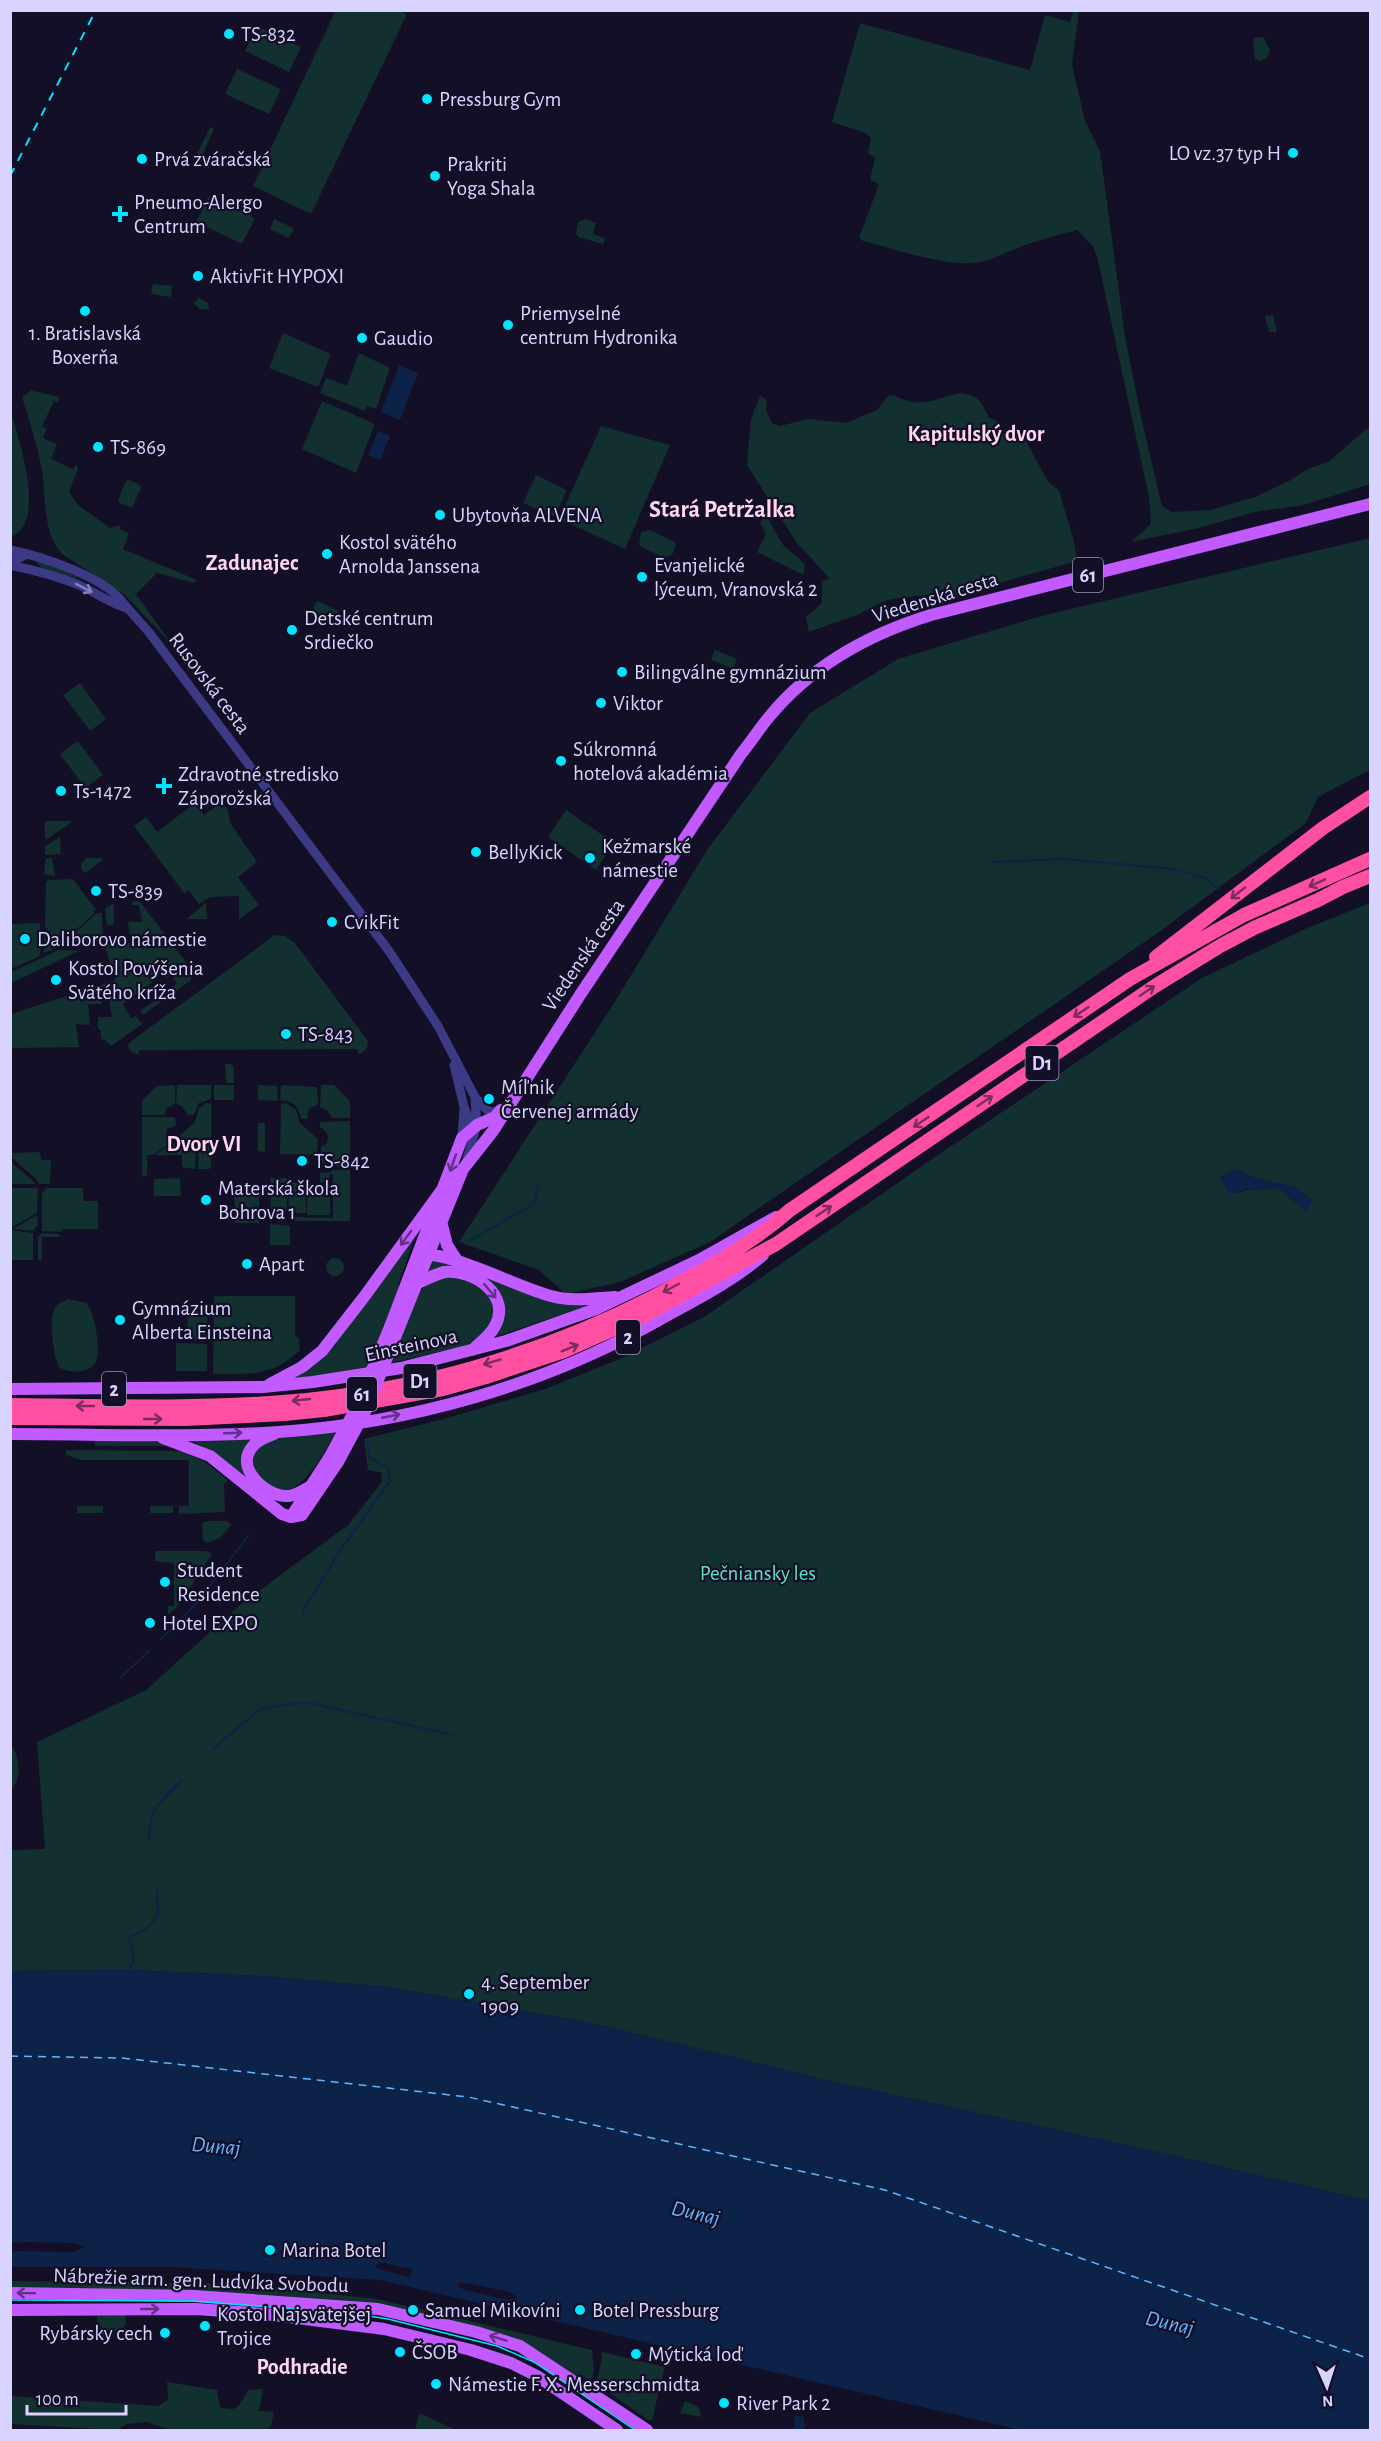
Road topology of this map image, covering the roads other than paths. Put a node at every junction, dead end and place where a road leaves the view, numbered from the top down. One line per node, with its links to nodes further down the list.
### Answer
1 (1371, 504): 17 (main road, Viedenská cesta / 61)
2 (10, 550): 3 (street, Rusovská cesta)
3 (28, 554): 4 (street); 6 (street); 7 (street, Rusovská cesta)
4 (10, 558)
5 (10, 565): 6 (street, Rusovská cesta)
6 (41, 572): 7 (street, Rusovská cesta, one-way to 7)
7 (126, 608): 14 (street, Rusovská cesta)
8 (1371, 797): 13 (highway, one-way to 13)
9 (1371, 859): 13 (highway, one-way to 13)
10 (1371, 876): 12 (highway)
11 (1371, 886): 12 (highway)
12 (1318, 900): 24 (highway, D1, one-way to 12)
13 (1130, 979): 22 (highway, D1, one-way to 22)
14 (449, 1047): 15 (street, Rusovská cesta); 16 (street, Rusovská cesta)
15 (475, 1097): 17 (street); 18 (street, Rusovská cesta)
16 (464, 1107): 18 (street, Rusovská cesta); 19 (street, Rusovská cesta)
17 (502, 1113): 18 (main road, Viedenská cesta / 61); 20 (main road, Viedenská cesta / 61)
18 (475, 1129): 19 (main road, Viedenská cesta / 61); 20 (street, Rusovská cesta)
19 (462, 1138): 21 (main road, Viedenská cesta / 61, one-way to 21)
20 (463, 1169): 23 (main road, Viedenská cesta / 61)
21 (444, 1187): 26 (main road, Viedenská cesta / 61); 32 (main road, 2, one-way to 32)
22 (790, 1210): 29 (main road, Einsteinova / 2); 34 (highway, D1, one-way to 34)
23 (441, 1224): 25 (main road, Viedenská cesta / 61); 27 (main road)
24 (776, 1244): 35 (highway, D1, one-way to 24); 36 (main road, 2, one-way to 24)
25 (430, 1254): 26 (main road); 27 (main road, 2); 28 (main road, Viedenská cesta / 61)
26 (415, 1262): 30 (main road, Viedenská cesta / 61)
27 (458, 1262): 29 (main road, 2)
28 (418, 1283): 30 (main road, Viedenská cesta / 61); 31 (main road, one-way to 31)
29 (625, 1296): 31 (main road, Einsteinova / 2)
30 (394, 1328): 39 (main road, Viedenská cesta / 61, bridge)
31 (469, 1352): 32 (main road, Einsteinova / 2)
32 (263, 1387): 33 (main road, Einsteinova / 2)
33 (10, 1389)
34 (10, 1405)
35 (10, 1418)
36 (279, 1432): 38 (main road, 2, one-way to 36); 41 (main road, 2)
37 (10, 1434): 38 (main road, 2)
38 (154, 1434): 42 (main road)
39 (333, 1460): 40 (main road, Viedenská cesta / 61); 42 (main road, Viedenská cesta / 61)
40 (311, 1486): 41 (main road); 42 (main road, Viedenská cesta / 61)
41 (273, 1494): 42 (main road, 2)
42 (291, 1517)
43 (10, 2293): 46 (main road, Nábrežie arm. gen. Ludvíka Svobodu, one-way to 43)
44 (10, 2310): 45 (main road, Nábrežie arm. gen. Ludvíka Svobodu, one-way to 45)
45 (617, 2430)
46 (647, 2430)

